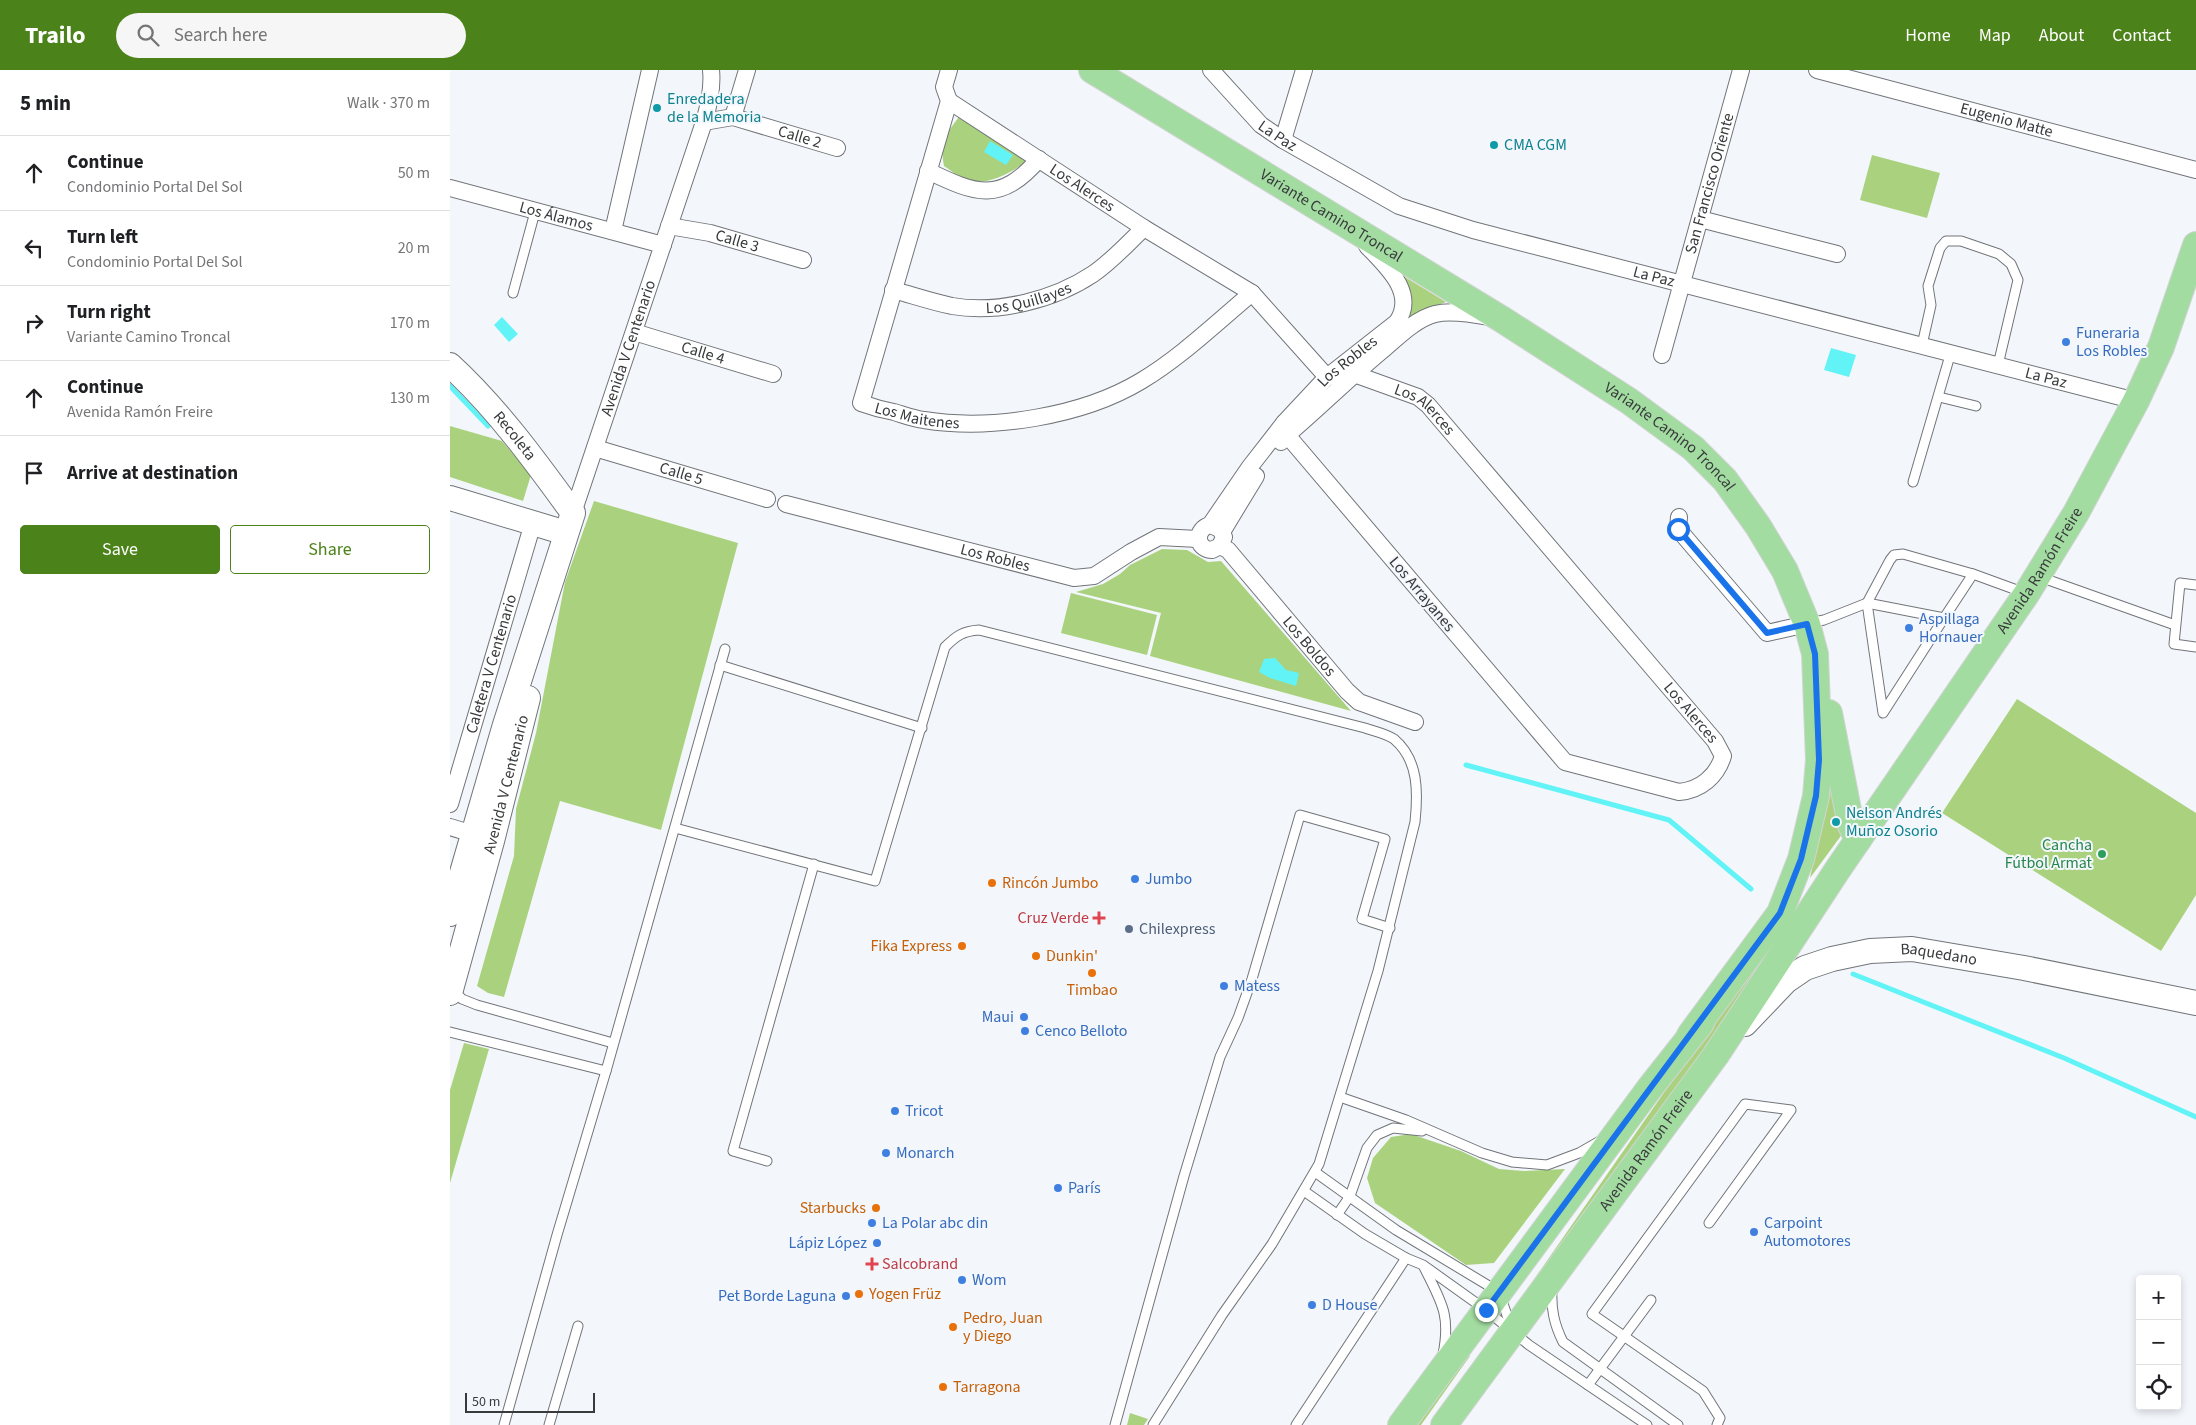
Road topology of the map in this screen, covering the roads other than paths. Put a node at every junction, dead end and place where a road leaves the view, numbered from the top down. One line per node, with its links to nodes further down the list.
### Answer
1 (650, 70): 24 (street)
2 (711, 70): 12 (street, Avenida V Centenario)
3 (747, 70): 11 (street)
4 (949, 70): 10 (street, Los Maitenes)
5 (1092, 70): 22 (main road, Variante Camino Troncal)
6 (1211, 70): 13 (street, La Paz)
7 (1304, 70): 13 (street)
8 (1741, 70): 20 (street, San Francisco Oriente)
9 (1817, 70): 17 (street, Eugenio Matte)
10 (949, 101): 15 (street, Los Alerces); 16 (street, Los Maitenes)
11 (733, 117): 12 (street, Calle 2); 14 (street, Calle 2)
12 (704, 122): 21 (street, Avenida V Centenario)
13 (1283, 140): 29 (street, La Paz)
14 (837, 148)
15 (1040, 159): 16 (street, Los Alerces); 23 (street, Los Alerces)
16 (928, 170): 30 (street, Los Maitenes)
17 (2196, 170)
18 (450, 188): 19 (street, Los Álamos)
19 (536, 212): 24 (street, Los Álamos); 31 (lane)
20 (1700, 219): 27 (street); 29 (street, San Francisco Oriente)
21 (669, 226): 25 (street, Avenida V Centenario); 28 (street, Calle 3)
22 (1347, 226): 33 (main road, Variante Camino Troncal); 34 (street)
23 (1144, 228): 30 (street, Los Quillayes); 32 (street, Los Alerces)
24 (613, 231): 25 (street, Los Álamos)
25 (663, 245): 35 (street, Avenida V Centenario)
26 (2196, 245): 45 (main road, Avenida Ramón Freire)
27 (1837, 254)
28 (803, 260)
29 (1683, 285): 36 (street, La Paz); 38 (street, San Francisco Oriente)
30 (893, 290): 32 (street, Los Maitenes)
31 (513, 293)
32 (1252, 293): 43 (street, Los Alerces)
33 (1503, 320): 34 (street, Los Robles); 64 (main road, Variante Camino Troncal)
34 (1401, 327): 42 (street, Los Robles); 43 (street, Los Robles)
35 (634, 332): 41 (street, Calle 4); 48 (street, Avenida V Centenario)
36 (1922, 345): 37 (street, La Paz); 40 (lane)
37 (1950, 352): 40 (street, La Paz); 44 (lane)
38 (1662, 355)
39 (450, 364): 55 (main road, Recoleta)
40 (1998, 364): 45 (street, La Paz)
41 (774, 374)
42 (1354, 374): 43 (street, Los Alerces); 47 (street, Los Robles); 72 (street, Los Alerces)
43 (1327, 377): 47 (street, Los Robles)
44 (1938, 397): 46 (lane); 49 (lane)
45 (2136, 401): 60 (main road, Avenida Ramón Freire)
46 (1976, 406)
47 (1286, 429): 56 (street, Los Robles); 72 (street, Los Arrayanes)
48 (595, 448): 51 (street, Calle 5); 55 (street, Avenida V Centenario)
49 (1913, 482)
50 (450, 498): 54 (main road)
51 (767, 499)
52 (786, 504): 57 (street, Los Robles)
53 (1679, 517): 64 (street)
54 (534, 523): 55 (main road); 73 (street, Caletera V Centenario)
55 (569, 523): 58 (main road, Avenida V Centenario)
56 (1217, 534): 57 (street, Los Robles); 57 (street, Los Robles); 70 (street, Los Boldos)
57 (1198, 539)
58 (553, 574): 76 (main road, Avenida V Centenario); 82 (main road, Avenida V Centenario)
59 (1973, 574): 60 (lane); 62 (lane); 63 (lane)
60 (2032, 585): 65 (lane); 77 (main road, Avenida Ramón Freire)
61 (2196, 585): 65 (lane)
62 (1867, 603): 63 (lane); 63 (lane); 64 (lane)
63 (1944, 618)
64 (1807, 624): 68 (main road, Variante Camino Troncal)
65 (2176, 625): 66 (lane)
66 (2196, 647)
67 (725, 649): 69 (lane)
68 (1815, 654): 77 (main road); 85 (main road, Variante Camino Troncal)
69 (720, 666): 71 (lane); 75 (lane)
70 (1415, 722)
71 (922, 728): 78 (lane); 81 (lane)
72 (1565, 762)
73 (450, 804)
74 (450, 827): 76 (street)
75 (675, 828): 78 (lane); 86 (lane)
76 (473, 834): 80 (main road, Avenida V Centenario)
77 (1858, 840): 79 (main road, Avenida Ramón Freire)
78 (814, 864): 92 (lane)
79 (1838, 869): 85 (main road, Avenida Ramón Freire); 87 (main road, Avenida Ramón Freire)
80 (450, 914)
81 (1390, 928): 89 (lane); 113 (lane)
82 (451, 991): 86 (lane)
83 (2196, 1003): 87 (main road, Baquedano)
84 (450, 1032): 88 (lane)
85 (1690, 1035): 90 (main road, Avenida Ramón Freire)
86 (613, 1043): 88 (lane)
87 (1716, 1055): 100 (main road, Avenida Ramón Freire)
88 (606, 1071): 111 (lane)
89 (1340, 1097): 91 (lane); 93 (lane)
90 (1618, 1131): 91 (lane); 102 (main road, Avenida Ramón Freire)
91 (1447, 1136): 95 (lane)
92 (767, 1161)
93 (1314, 1172): 94 (lane); 95 (lane)
94 (1304, 1191): 96 (lane); 114 (lane)
95 (1350, 1196): 96 (lane); 102 (lane)
96 (1337, 1215): 98 (lane)
97 (1709, 1224): 105 (lane)
98 (1406, 1258): 99 (lane); 115 (lane)
99 (1423, 1265): 102 (lane); 107 (lane)
100 (1553, 1276): 104 (main road, Avenida Ramón Freire); 106 (lane)
101 (1651, 1300): 105 (lane)
102 (1493, 1301): 104 (lane); 104 (lane); 107 (main road, Avenida Ramón Freire)
103 (578, 1326): 112 (lane)
104 (1513, 1331): 108 (lane); 117 (main road, Avenida Ramón Freire)
105 (1624, 1337): 106 (lane); 120 (lane)
106 (1600, 1369): 108 (lane); 109 (lane)
107 (1438, 1374): 116 (main road, Avenida Ramón Freire)
108 (1588, 1385): 110 (lane)
109 (1635, 1394): 110 (lane); 119 (lane)
110 (1625, 1409): 118 (lane)
111 (504, 1425)
112 (549, 1425)
113 (1115, 1425)
114 (1153, 1425)
115 (1296, 1425)
116 (1401, 1425)
117 (1444, 1425)
118 (1647, 1425)
119 (1678, 1425)
120 (1717, 1425)

